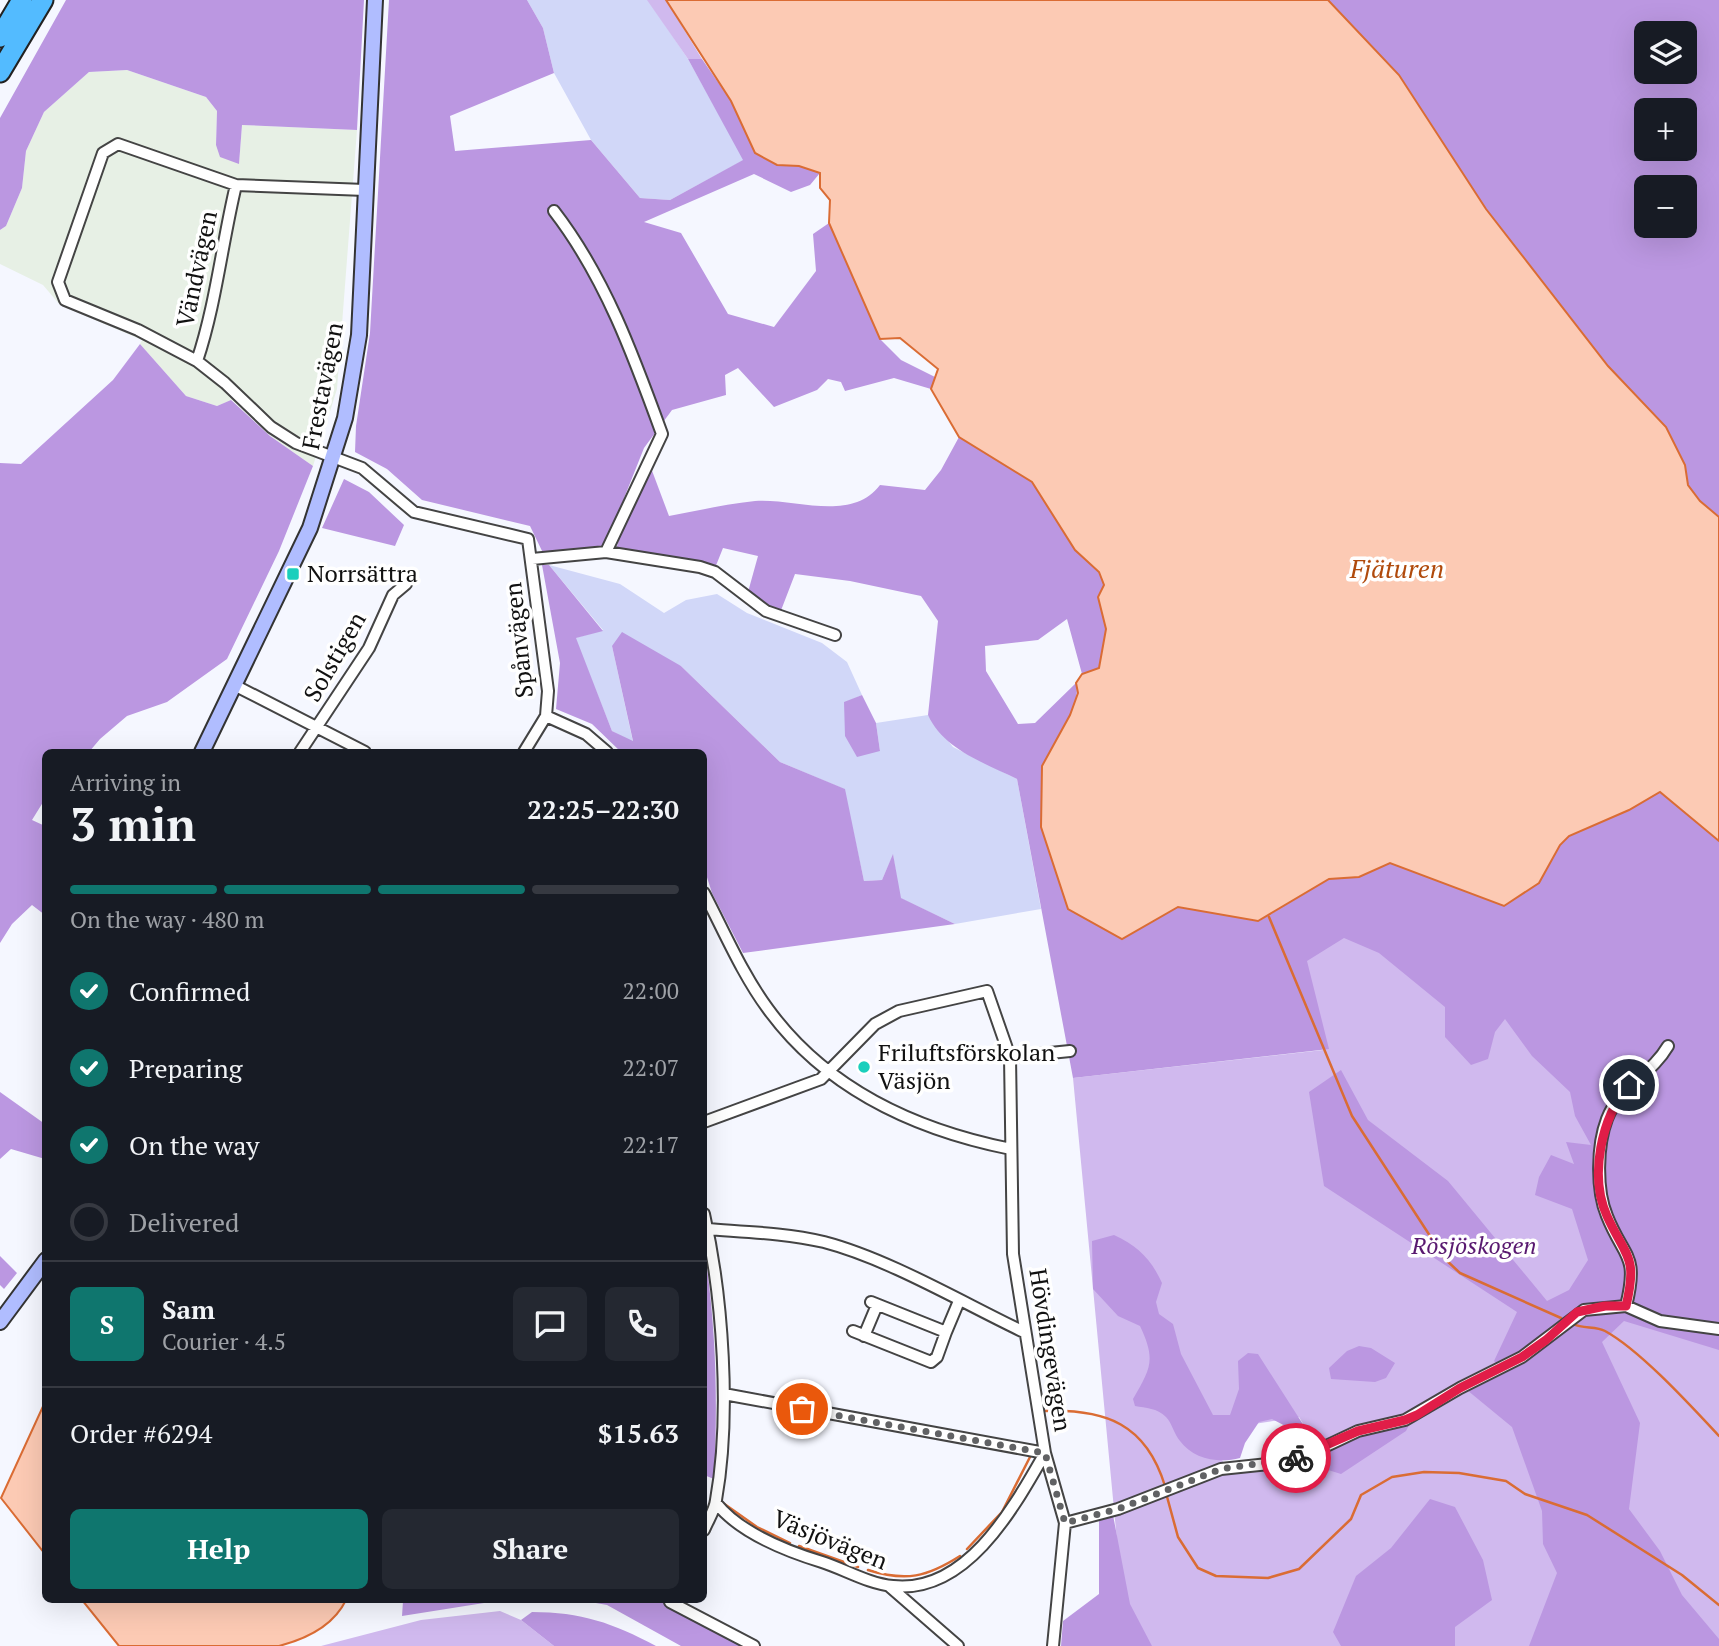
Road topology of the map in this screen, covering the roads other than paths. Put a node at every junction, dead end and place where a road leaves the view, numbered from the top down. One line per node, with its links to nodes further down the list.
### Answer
1 (22, 0): 4 (highway)
2 (43, 0): 5 (highway)
3 (375, 0): 7 (street, Frestavägen)
4 (0, 37)
5 (0, 72)
6 (236, 185): 7 (street); 9 (street, Vändvägen); 9 (street)
7 (365, 190): 10 (street, Frestavägen)
8 (554, 211): 11 (street)
9 (197, 361): 10 (street)
10 (334, 457): 12 (street); 15 (street, Frestavägen)
11 (606, 552): 12 (street); 14 (street)
12 (532, 559): 16 (street, Spånvägen)
13 (406, 584): 17 (street, Solstigen)
14 (835, 635)
15 (234, 685): 17 (street); 18 (street, Frestavägen)
16 (546, 716): 21 (street, Spånvägen); 22 (street)
17 (317, 727): 19 (street, Solstigen); 20 (street)
18 (203, 749)
19 (302, 749)
20 (359, 749)
21 (526, 749)
22 (604, 749)
23 (707, 898): 27 (street)
24 (1668, 1046): 33 (street)
25 (1070, 1051): 26 (street)
26 (1010, 1057): 27 (street, Hövdingevägen); 29 (street, Hövdingevägen)
27 (829, 1072): 28 (street); 29 (street)
28 (707, 1121)
29 (1011, 1149): 37 (street, Hövdingevägen)
30 (707, 1229): 32 (street); 38 (street)
31 (42, 1265): 34 (street)
32 (959, 1301): 36 (street); 37 (street)
33 (1626, 1306): 35 (street); 42 (street)
34 (0, 1322)
35 (1719, 1329)
36 (946, 1332): 36 (street)
37 (1024, 1332): 39 (street, Hövdingevägen)
38 (724, 1394): 39 (street); 40 (street)
39 (1045, 1453): 42 (street, Hövdingevägen); 43 (street, Väsjövägen)
40 (716, 1503): 41 (street); 43 (street, Väsjövägen)
41 (707, 1523)
42 (1065, 1523): 47 (street, Hövdingevägen)
43 (888, 1586): 46 (street)
44 (672, 1603): 45 (street)
45 (754, 1646)
46 (958, 1646)
47 (1053, 1646)

